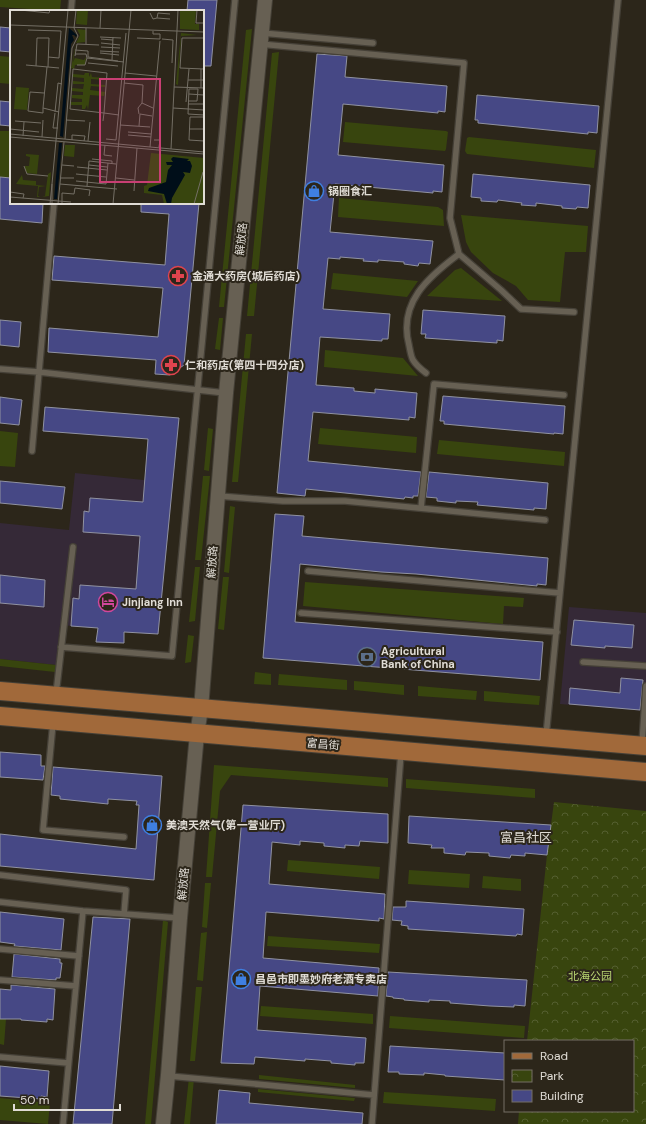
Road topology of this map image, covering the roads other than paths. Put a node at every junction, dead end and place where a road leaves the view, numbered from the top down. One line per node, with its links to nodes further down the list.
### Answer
1 (72, 0): 5 (lane)
2 (235, 0): 14 (lane)
3 (265, 0): 6 (street, 解放路)
4 (618, 0): 23 (lane)
5 (71, 10)
6 (261, 39): 7 (lane); 9 (lane); 15 (street, 解放路)
7 (373, 43)
8 (54, 204): 12 (lane)
9 (459, 254): 10 (lane); 13 (lane)
10 (574, 312)
11 (0, 369): 12 (lane)
12 (39, 372): 14 (lane); 17 (lane)
13 (426, 374)
14 (197, 390): 15 (lane); 26 (lane)
15 (226, 393): 18 (street, 解放路)
16 (564, 395): 19 (lane)
17 (32, 451)
18 (217, 496): 19 (lane); 32 (street, 解放路)
19 (421, 508): 20 (lane)
20 (545, 520)
21 (73, 547): 26 (lane)
22 (308, 571): 23 (lane)
23 (560, 593): 25 (lane)
24 (301, 613): 25 (lane)
25 (556, 632): 36 (lane)
26 (61, 647): 31 (lane)
27 (583, 662): 28 (lane)
28 (646, 666)
29 (646, 686): 37 (lane)
30 (0, 691): 31 (main road)
31 (56, 696): 32 (main road)
32 (201, 709): 35 (street, 解放路); 36 (main road)
33 (0, 716): 34 (main road, 富昌街)
34 (53, 721): 35 (main road, 富昌街); 40 (lane)
35 (197, 734): 38 (main road, 富昌街); 45 (street, 解放路)
36 (546, 738): 37 (main road)
37 (644, 746)
38 (401, 751): 39 (main road, 富昌街); 53 (lane)
39 (646, 772)
40 (124, 837)
41 (0, 875): 44 (lane)
42 (0, 902): 43 (lane)
43 (83, 911): 44 (lane); 47 (lane)
44 (124, 914): 45 (lane)
45 (180, 918): 52 (street, 解放路)
46 (0, 949): 47 (lane)
47 (79, 956): 49 (lane)
48 (0, 980): 49 (lane)
49 (76, 986): 51 (lane)
50 (0, 1057): 51 (lane)
51 (68, 1063): 54 (lane)
52 (168, 1076): 53 (lane); 55 (street, 解放路)
53 (374, 1095): 56 (lane)
54 (63, 1124)
55 (163, 1124)
56 (372, 1124)

